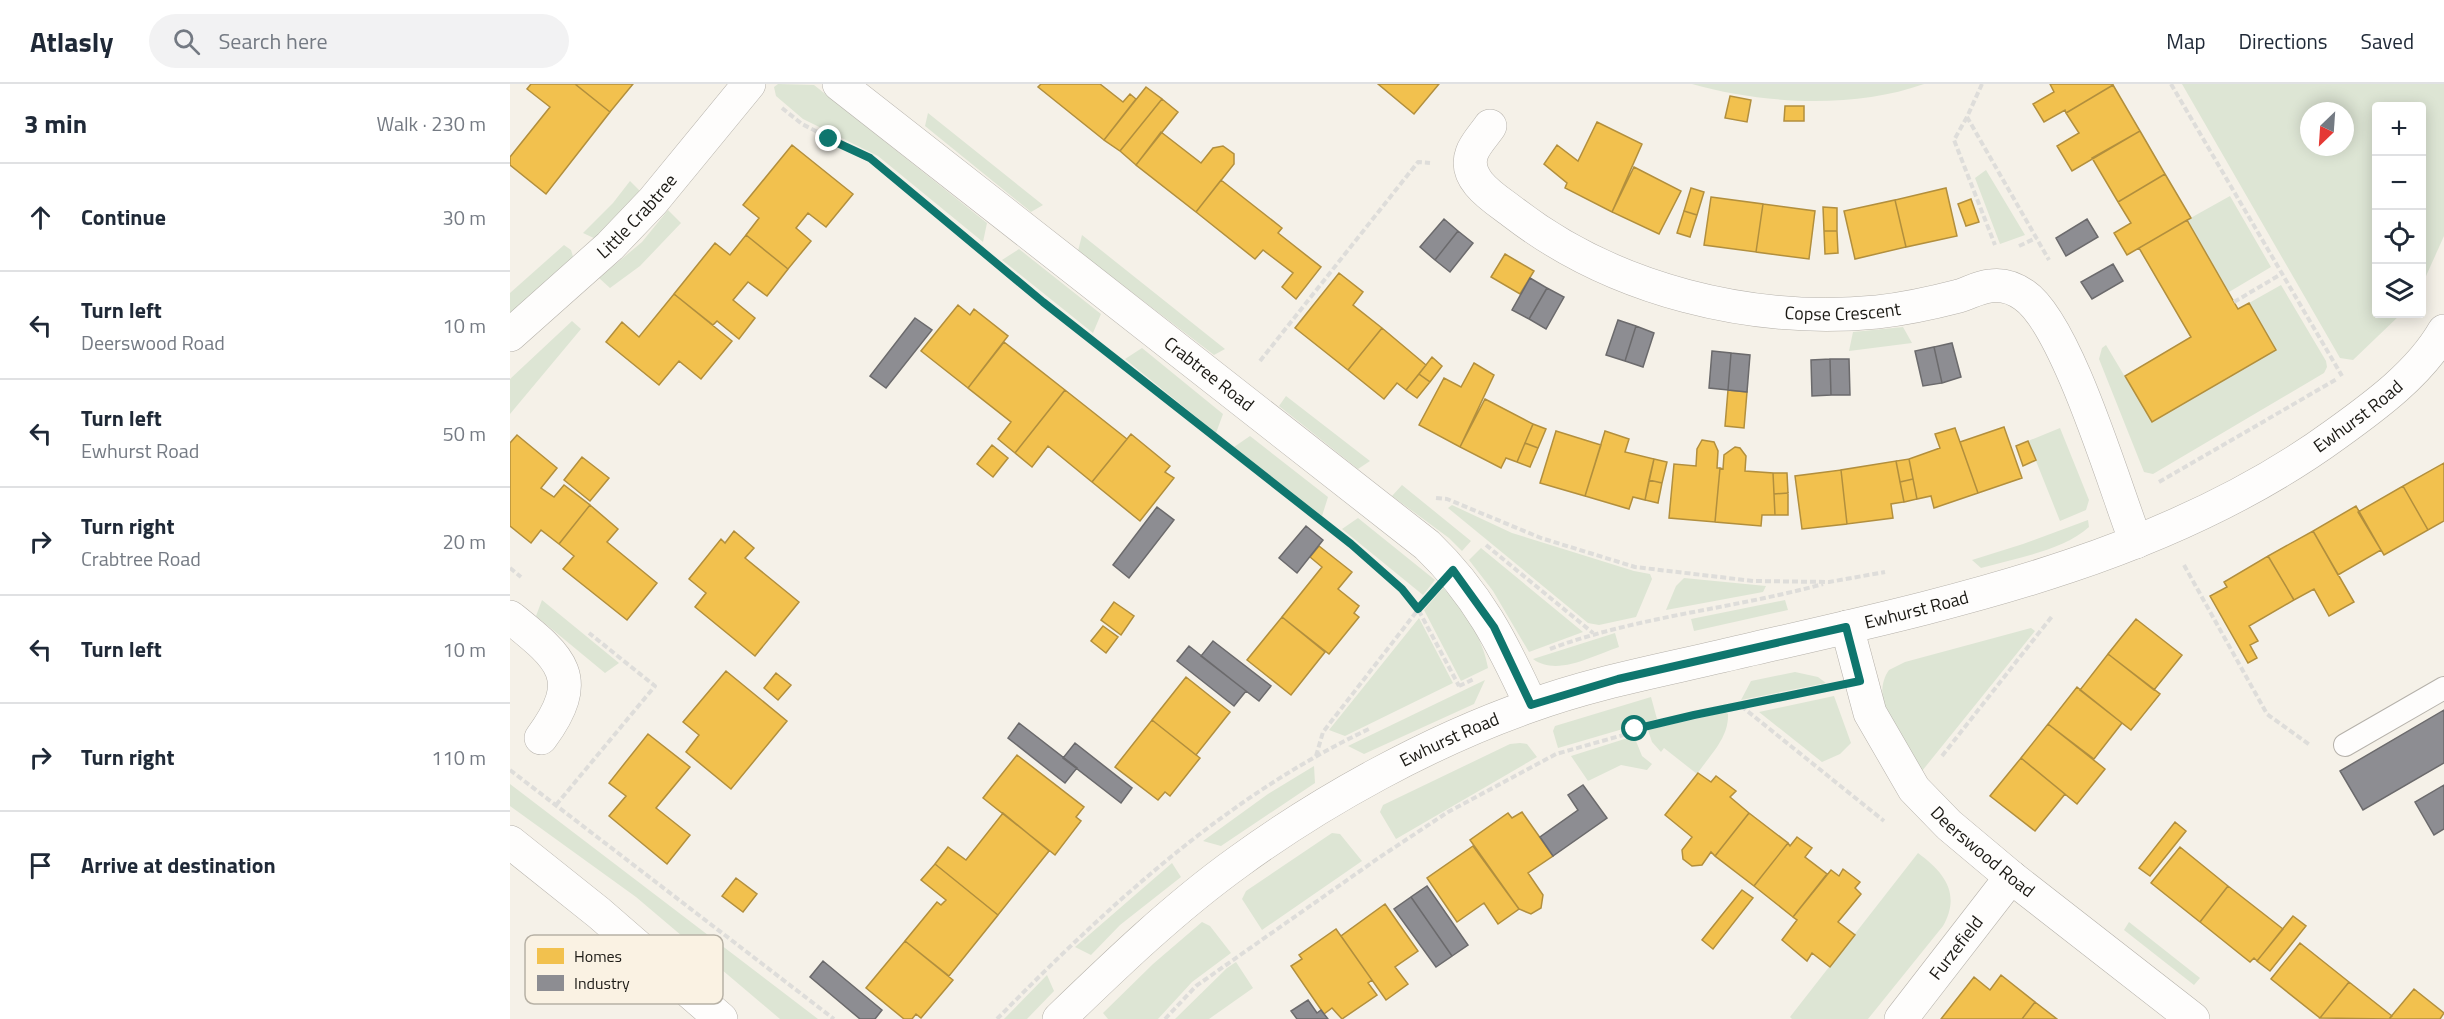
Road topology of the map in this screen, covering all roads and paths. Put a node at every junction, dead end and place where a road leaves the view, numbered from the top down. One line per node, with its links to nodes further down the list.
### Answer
1 (749, 84): 16 (street, Little Crabtree)
2 (838, 84): 24 (street, Crabtree Road)
3 (1982, 84): 6 (path)
4 (2171, 84): 12 (path)
5 (780, 106): 8 (path)
6 (1967, 117): 10 (path); 13 (path)
7 (1490, 126): 9 (street)
8 (860, 153)
9 (1470, 165): 13 (street, Copse Crescent); 17 (path)
10 (2054, 268)
11 (1007, 272): 26 (path)
12 (2283, 273): 14 (path); 19 (path)
13 (1990, 286): 21 (street, Copse Crescent)
14 (2234, 302)
15 (2444, 331): 22 (street, Ewhurst Road)
16 (510, 336)
17 (1260, 362)
18 (2349, 370): 19 (path)
19 (2342, 376): 21 (path)
20 (1429, 497): 25 (path)
21 (2121, 504): 22 (street, Copse Crescent)
22 (2136, 542): 30 (street, Ewhurst Road)
23 (2183, 563): 36 (path)
24 (1453, 570): 26 (path); 34 (street, Crabtree Road)
25 (1886, 572)
26 (1418, 609): 32 (path); 37 (path)
27 (2057, 610): 28 (path)
28 (2046, 613)
29 (510, 617): 35 (street)
30 (1846, 627): 31 (street, Deerswood Road); 34 (street, Ewhurst Road)
31 (1860, 681): 40 (street, Deerswood Road); 46 (path)
32 (1459, 686)
33 (2444, 688): 36 (lane)
34 (1531, 705): 45 (street, Ewhurst Road)
35 (541, 738)
36 (2345, 745)
37 (1316, 757)
38 (510, 770): 44 (path)
39 (510, 843): 41 (street)
40 (2011, 877): 47 (street, Furzefield); 48 (street, Deerswood Road)
41 (624, 935)
42 (704, 1004): 43 (street)
43 (722, 1019)
44 (834, 1019)
45 (1059, 1019)
46 (1164, 1019)
47 (1901, 1019)
48 (2193, 1019)

